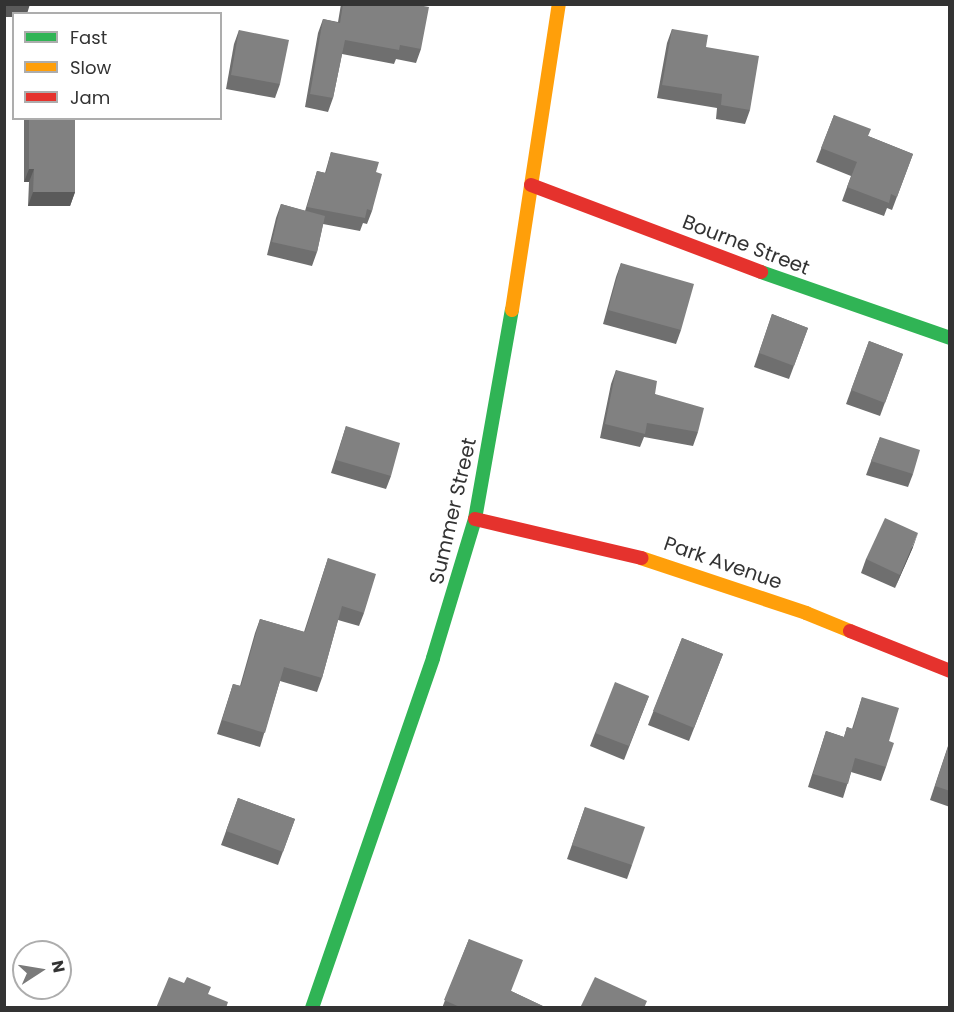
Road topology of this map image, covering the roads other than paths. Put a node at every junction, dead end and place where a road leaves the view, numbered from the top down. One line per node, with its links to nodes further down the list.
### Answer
1 (559, 4): 2 (main road, Summer Street)
2 (531, 185): 3 (main road, Bourne Street); 4 (main road, Summer Street)
3 (950, 338)
4 (475, 519): 5 (main road, Park Avenue); 6 (main road, Summer Street)
5 (950, 671)
6 (312, 1008)

